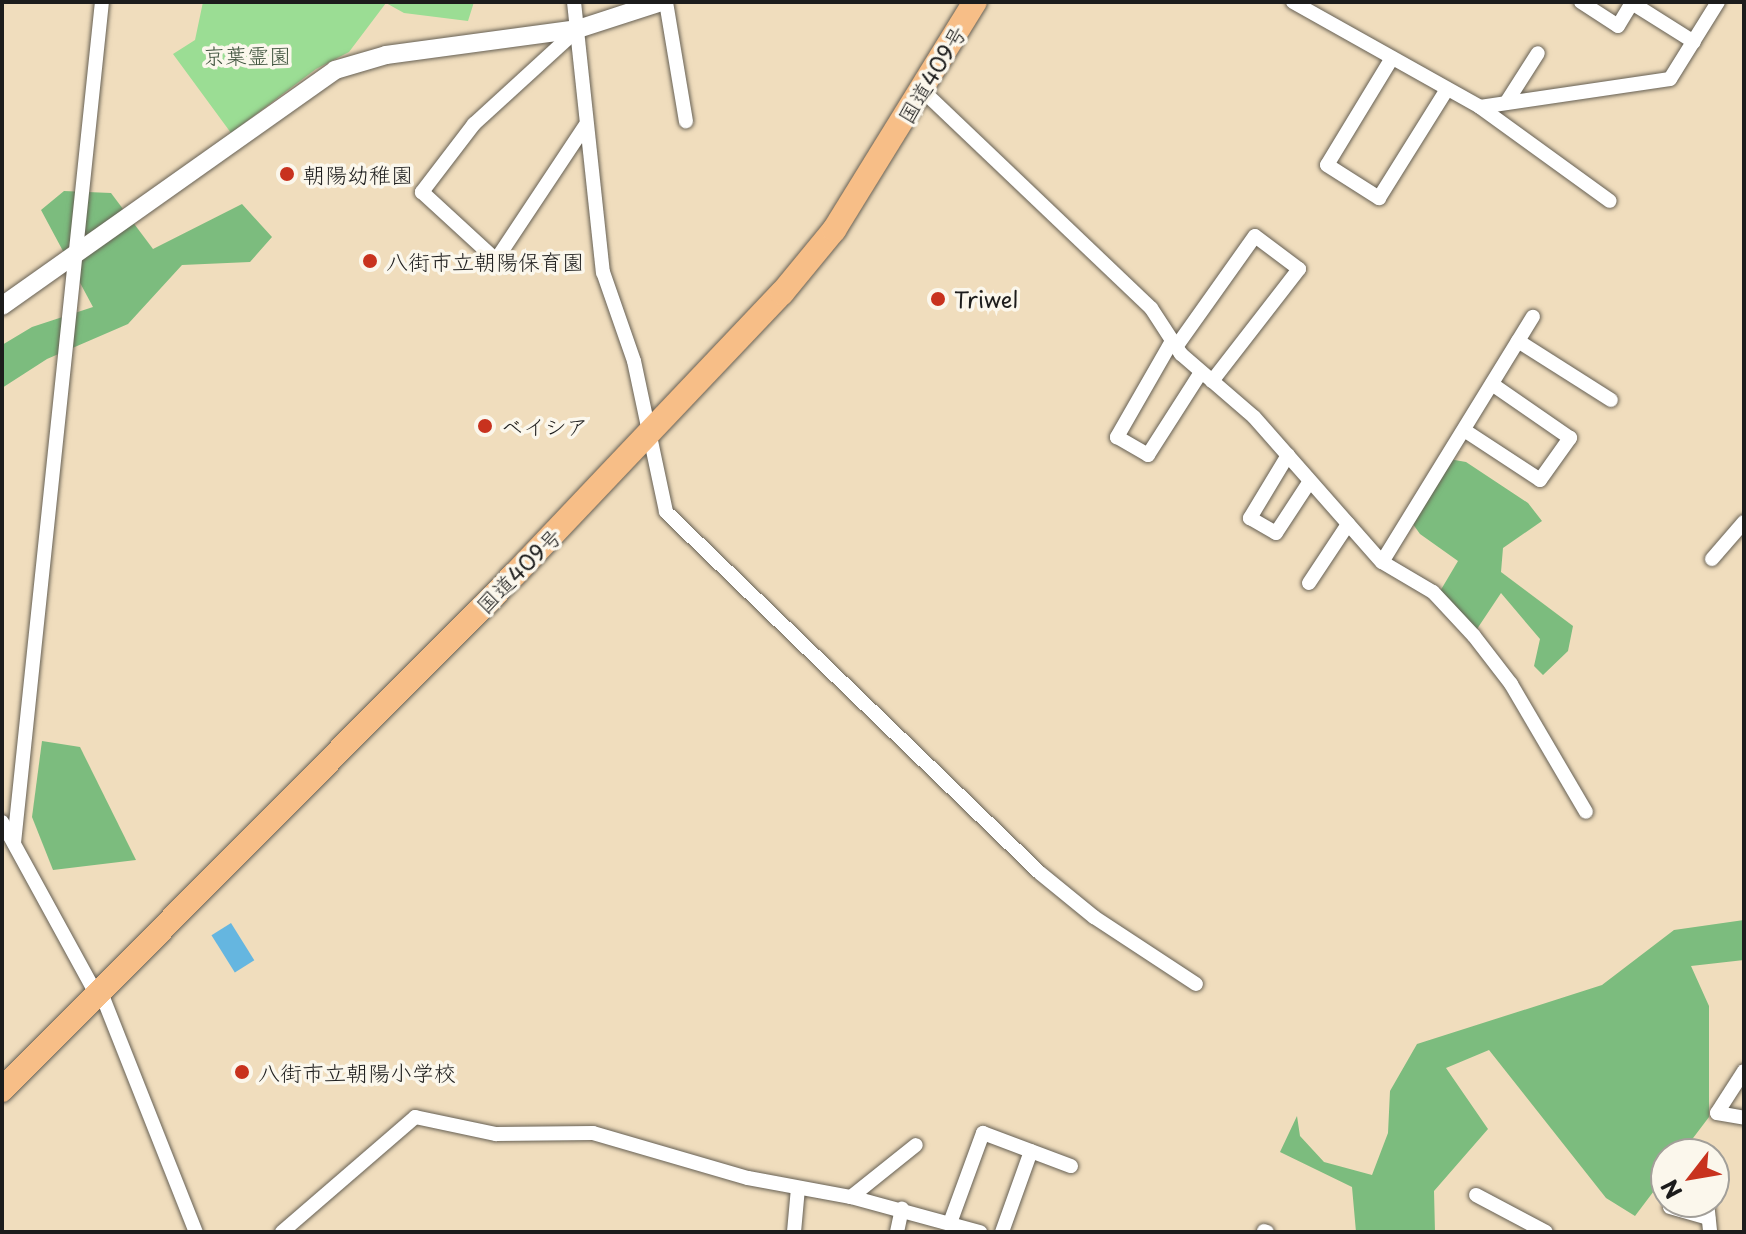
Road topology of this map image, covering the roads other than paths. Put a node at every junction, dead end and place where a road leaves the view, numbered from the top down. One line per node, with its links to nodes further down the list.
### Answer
1 (102, 2): 19 (street)
2 (574, 2): 8 (street)
3 (664, 2): 8 (street); 16 (street)
4 (975, 2): 13 (highway, 国道409号)
5 (1293, 2): 11 (street)
6 (1581, 2): 9 (street)
7 (1718, 2): 9 (street)
8 (578, 29): 17 (street); 17 (street); 19 (street)
9 (1694, 42): 14 (street)
10 (1538, 53): 14 (street)
11 (1392, 58): 12 (street); 12 (street)
12 (1447, 89): 15 (street)
13 (922, 90): 23 (street); 28 (highway, 国道409号)
14 (1506, 103): 15 (street)
15 (1480, 107): 18 (street)
16 (686, 121)
17 (585, 126): 28 (street)
18 (1610, 201)
19 (77, 250): 20 (street); 37 (street)
20 (2, 306)
21 (1533, 317): 22 (street)
22 (1518, 341): 25 (street); 26 (street)
23 (1174, 344): 24 (street); 24 (street); 24 (street)
24 (1206, 376): 29 (street)
25 (1492, 384): 27 (street); 27 (street)
26 (1611, 400)
27 (1464, 430): 34 (street)
28 (653, 433): 38 (street); 39 (highway, 国道409号)
29 (1288, 455): 30 (street); 30 (street)
30 (1310, 481): 32 (street)
31 (1744, 522): 33 (street)
32 (1348, 524): 34 (street); 35 (street)
33 (1712, 559)
34 (1382, 562): 36 (street)
35 (1309, 583)
36 (1586, 812)
37 (6, 832): 39 (street)
38 (1196, 984)
39 (98, 992): 41 (highway, 国道409号); 52 (street)
40 (1744, 1071): 42 (street)
41 (2, 1090)
42 (1744, 1118)
43 (916, 1145): 48 (street)
44 (1031, 1151): 45 (street); 50 (street); 57 (street)
45 (1071, 1166)
46 (798, 1188): 48 (street); 53 (street); 54 (street)
47 (1476, 1195): 51 (street)
48 (851, 1197): 49 (street)
49 (902, 1209): 50 (street); 55 (street)
50 (950, 1223): 56 (street)
51 (1550, 1229)
52 (196, 1232)
53 (282, 1232)
54 (794, 1232)
55 (897, 1232)
56 (980, 1232)
57 (1002, 1232)

